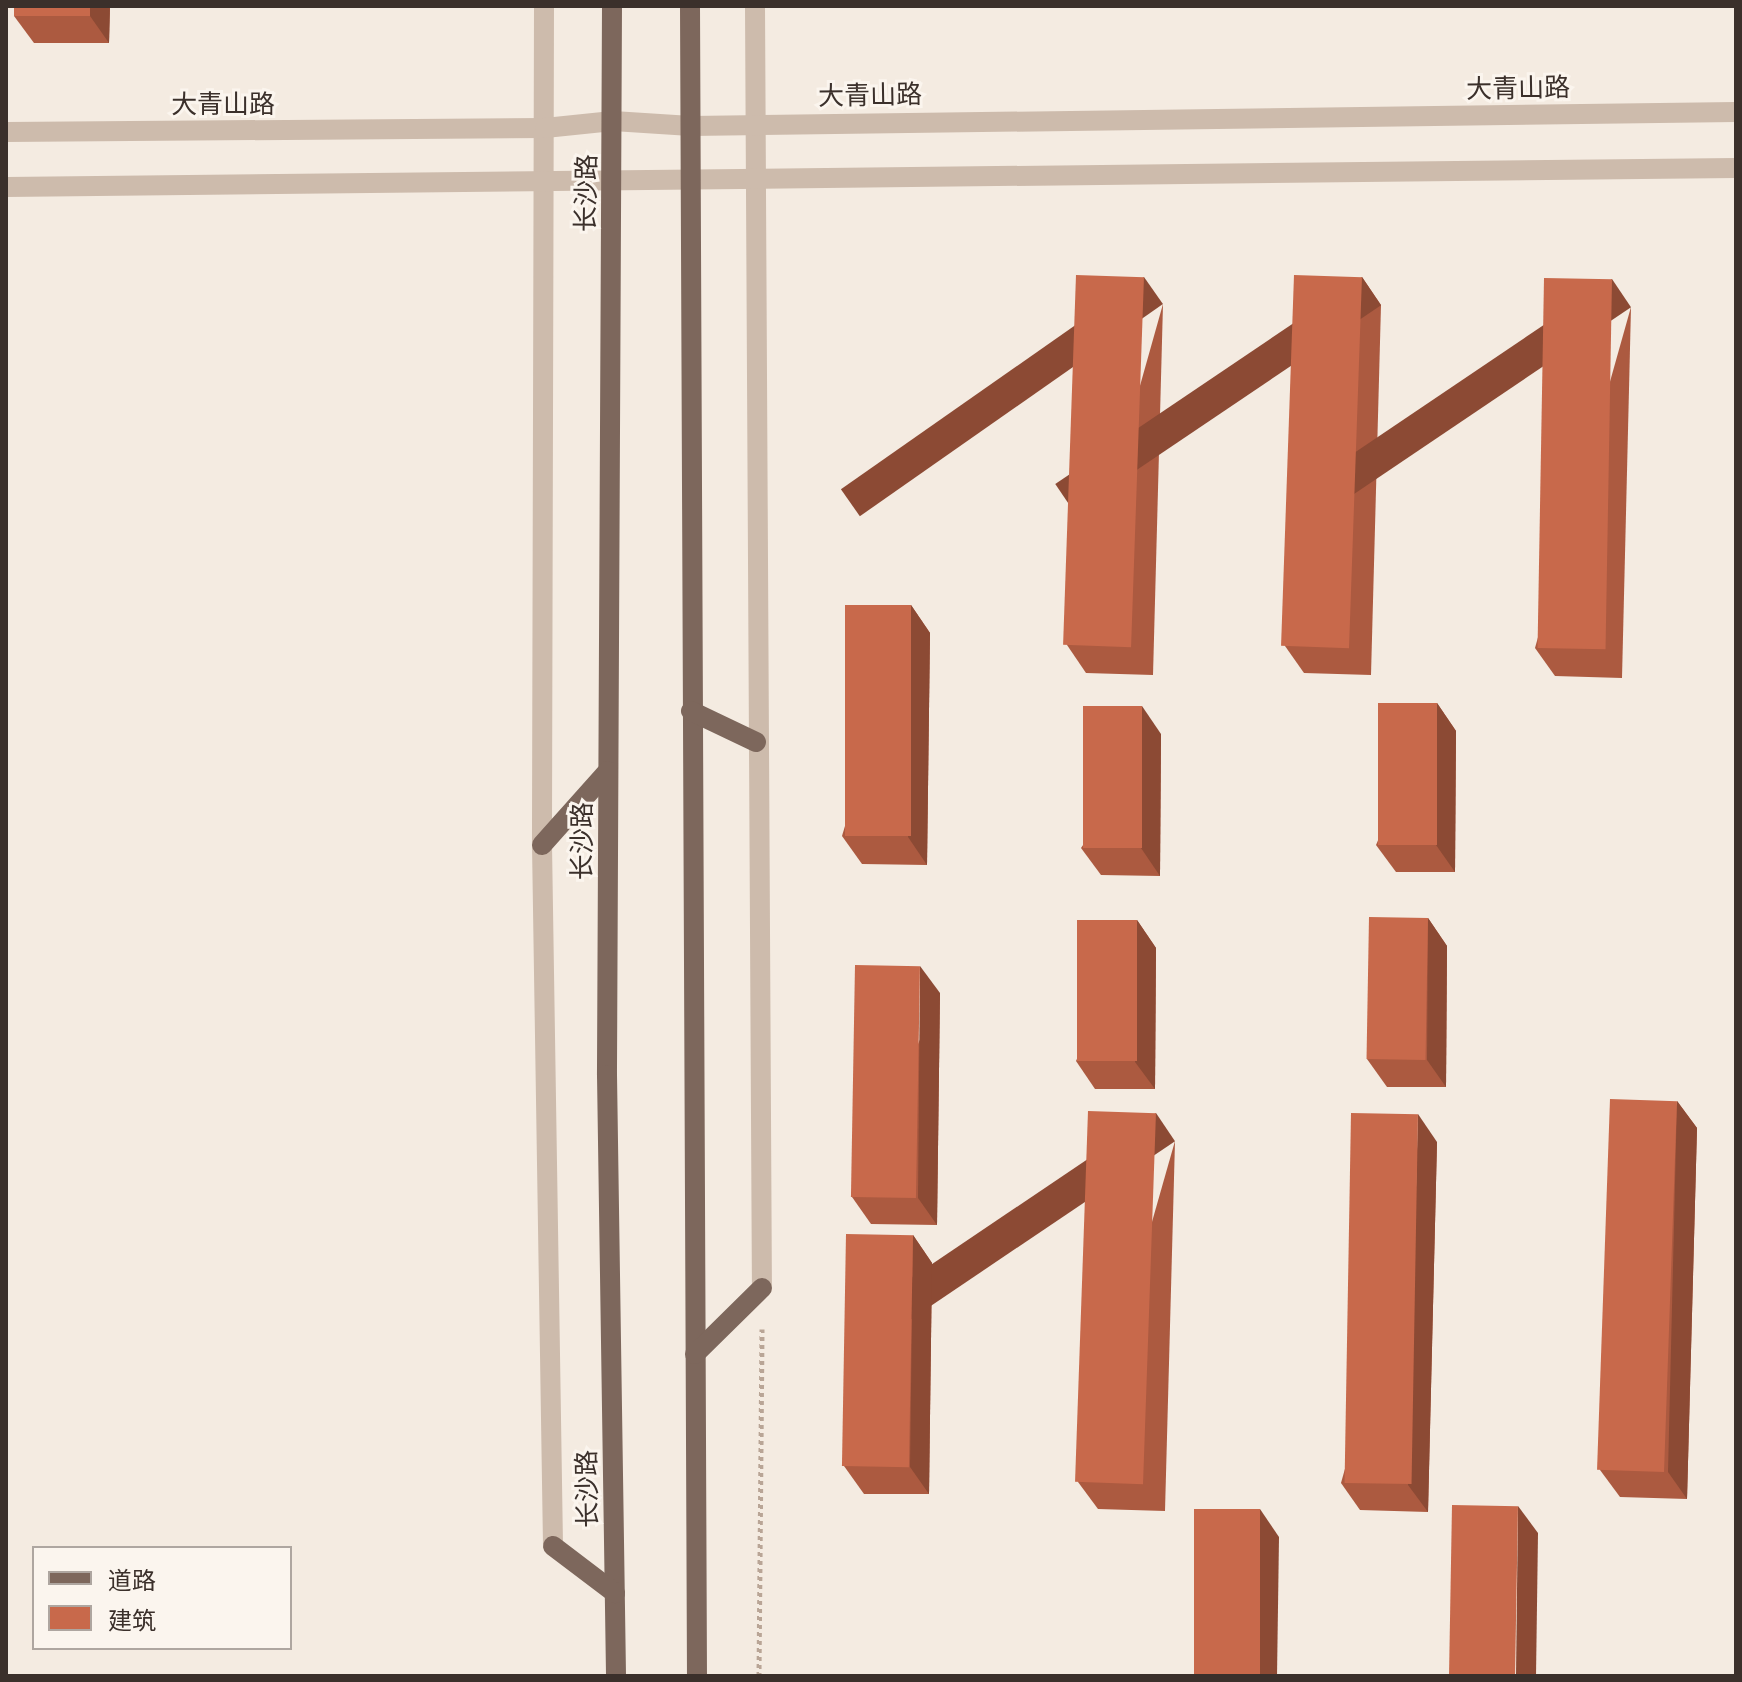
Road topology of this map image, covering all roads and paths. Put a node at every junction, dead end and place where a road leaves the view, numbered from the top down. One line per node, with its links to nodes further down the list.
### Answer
1 (544, 6): 9 (street)
2 (612, 6): 6 (main road, 长沙路)
3 (690, 6): 8 (main road)
4 (755, 6): 7 (street)
5 (1736, 112): 7 (street, 大青山路)
6 (613, 121): 8 (street, 大青山路); 9 (street, 大青山路); 12 (main road, 长沙路)
7 (756, 122): 8 (street, 大青山路); 13 (street)
8 (691, 126): 15 (main road)
9 (545, 128): 10 (street, 大青山路); 14 (street)
10 (6, 132)
11 (1736, 168): 13 (street)
12 (612, 179): 14 (street); 15 (street); 19 (main road, 长沙路)
13 (757, 179): 15 (street); 18 (street)
14 (545, 180): 16 (street); 20 (street)
15 (692, 180): 17 (main road)
16 (6, 187)
17 (691, 711): 18 (main road); 22 (main road)
18 (756, 742): 21 (street)
19 (608, 771): 20 (main road); 24 (main road, 长沙路)
20 (542, 845): 23 (street)
21 (762, 1288): 22 (main road); 27 (path)
22 (695, 1354): 26 (main road)
23 (553, 1546): 24 (main road)
24 (615, 1593): 25 (main road, 长沙路)
25 (616, 1676)
26 (697, 1676)
27 (759, 1676)

